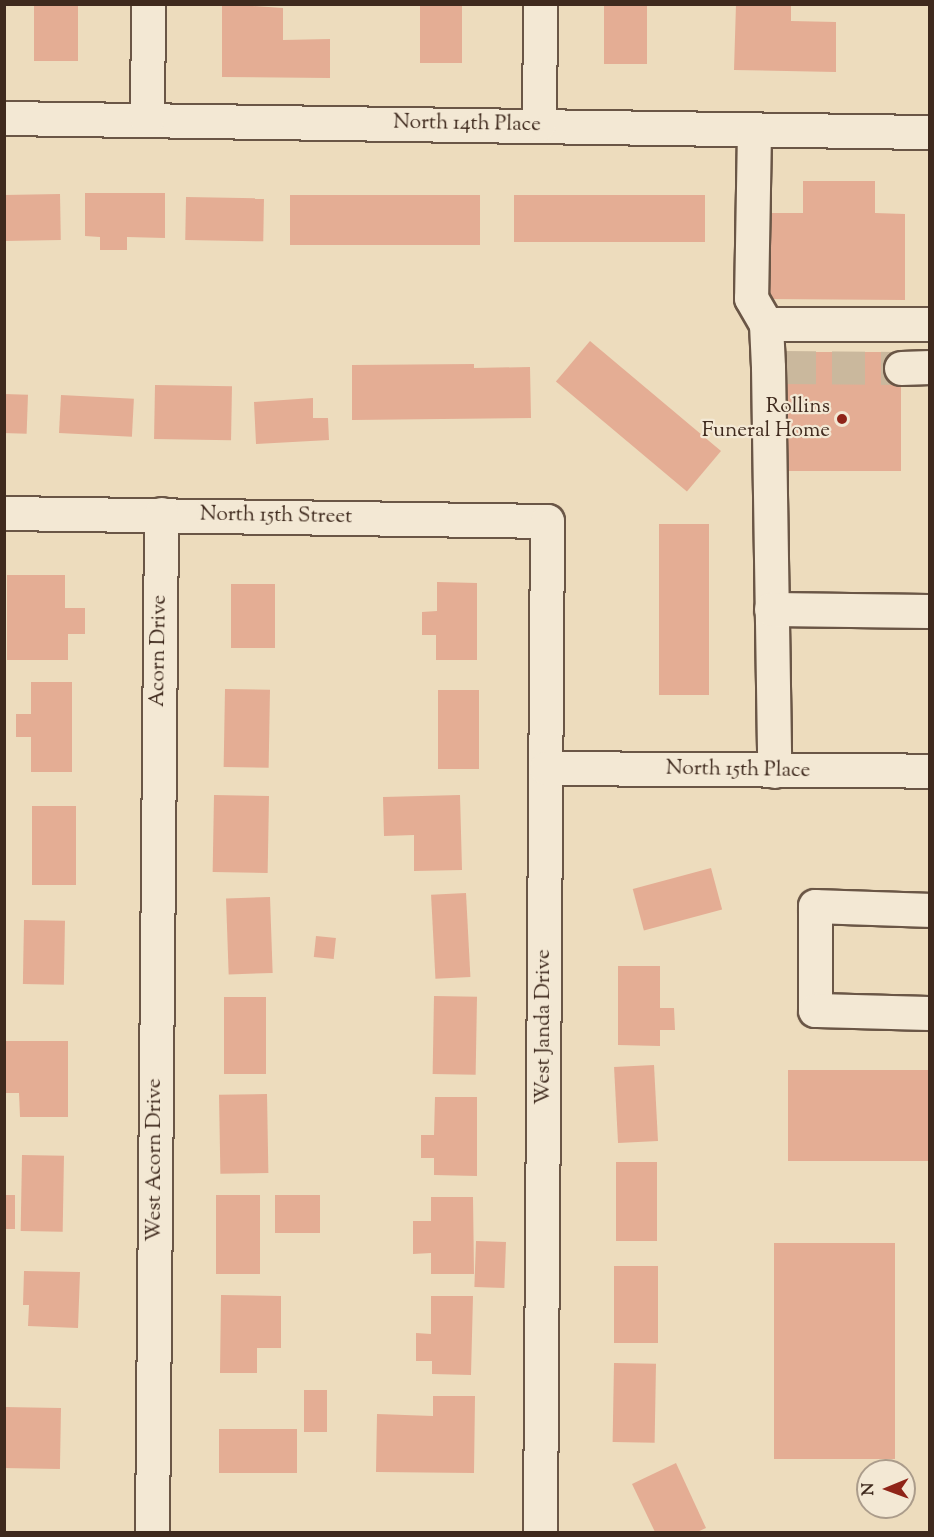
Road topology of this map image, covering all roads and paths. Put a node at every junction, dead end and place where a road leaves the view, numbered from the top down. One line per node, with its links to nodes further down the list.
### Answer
1 (148, 4): 4 (street)
2 (540, 4): 5 (street)
3 (4, 118): 4 (street, North 14th Place)
4 (147, 120): 5 (street, North 14th Place)
5 (539, 124): 6 (street, North 14th Place)
6 (754, 131): 7 (street, North 14th Place); 8 (street)
7 (930, 132)
8 (766, 324): 9 (street); 13 (street)
9 (930, 324)
10 (4, 513): 11 (street, North 15th Street)
11 (161, 514): 12 (street, North 15th Street); 18 (street, Acorn Drive)
12 (548, 521): 15 (street, West Janda Drive)
13 (771, 609): 14 (street); 16 (street)
14 (930, 611)
15 (546, 768): 16 (street, North 15th Place); 22 (street, West Janda Drive)
16 (774, 771): 17 (street, North 15th Place)
17 (930, 771)
18 (157, 788): 21 (street, West Acorn Drive)
19 (930, 910): 20 (street)
20 (930, 1013)
21 (152, 1533)
22 (540, 1533)

